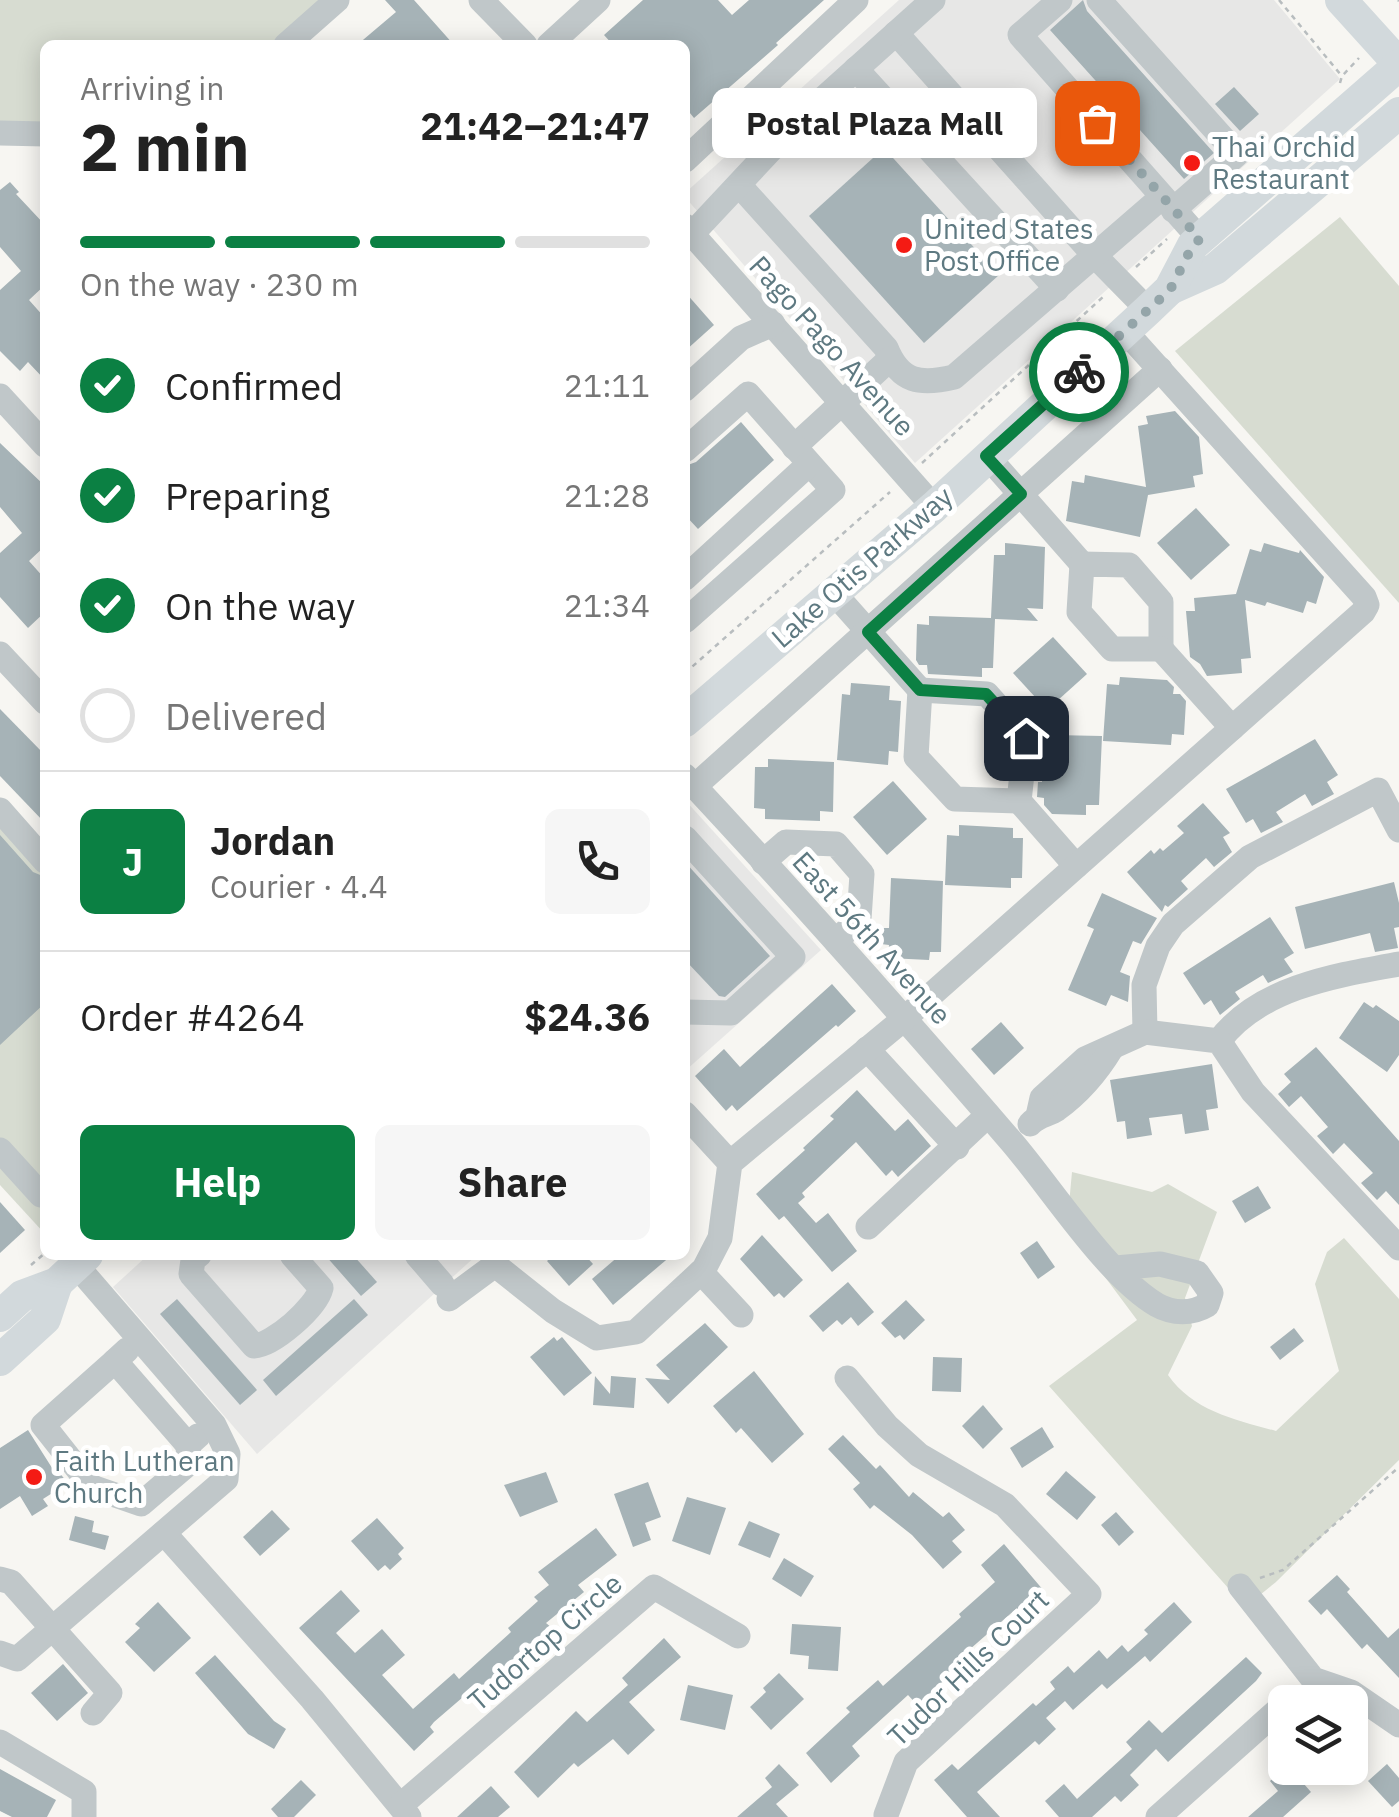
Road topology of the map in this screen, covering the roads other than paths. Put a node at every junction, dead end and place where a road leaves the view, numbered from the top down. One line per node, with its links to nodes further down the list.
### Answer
1 (336, 0): 10 (street)
2 (482, 0): 11 (street)
3 (598, 0): 12 (street)
4 (856, 0): 18 (street)
5 (933, 0): 9 (street)
6 (1060, 0): 20 (street)
7 (1099, 0): 20 (street)
8 (1341, 0): 13 (main road)
9 (896, 33): 14 (street); 23 (street)
10 (292, 40)
11 (520, 40)
12 (554, 40)
13 (1399, 64): 20 (main road, Lake Otis Parkway)
14 (856, 69): 19 (street); 24 (street)
15 (1399, 113): 25 (main road, Lake Otis Parkway)
16 (0, 132): 17 (street)
17 (40, 134)
18 (690, 155)
19 (740, 186): 21 (street); 27 (street)
20 (1180, 217): 23 (street); 25 (main road, Lake Otis Parkway)
21 (690, 229)
22 (690, 231): 26 (street, Pago Pago Avenue)
23 (1095, 256): 24 (street); 25 (street)
24 (1056, 289): 27 (street)
25 (1148, 310): 28 (street); 35 (main road, Lake Otis Parkway)
26 (773, 324): 29 (street); 31 (street, Pago Pago Avenue)
27 (890, 359): 31 (street)
28 (1160, 369): 36 (street); 48 (street)
29 (690, 384)
30 (0, 396): 32 (street)
31 (843, 404): 34 (street); 37 (street, Pago Pago Avenue)
32 (40, 440)
33 (690, 446): 34 (street)
34 (801, 456): 39 (street); 41 (street)
35 (986, 456): 36 (street); 37 (main road, Lake Otis Parkway)
36 (1021, 494): 38 (street); 42 (street)
37 (934, 507): 40 (main road, Lake Otis Parkway)
38 (1082, 564): 43 (street); 43 (street)
39 (690, 573)
40 (834, 592): 42 (street); 47 (main road, Lake Otis Parkway)
41 (690, 616)
42 (868, 632): 45 (street); 49 (street)
43 (1161, 649): 48 (street)
44 (0, 654): 46 (street)
45 (920, 690): 50 (street); 50 (street)
46 (40, 697)
47 (690, 717)
48 (1232, 728): 56 (street)
49 (690, 781): 55 (street, East 56th Avenue)
50 (1019, 801): 56 (street)
51 (0, 810): 54 (street)
52 (1399, 830): 62 (street)
53 (690, 844): 58 (street)
54 (40, 855)
55 (764, 862): 57 (street, East 56th Avenue); 57 (street)
56 (1076, 866): 61 (street)
57 (830, 935): 58 (street); 61 (street, East 56th Avenue)
58 (793, 957): 60 (street)
59 (1399, 964): 63 (street)
60 (690, 1012)
61 (905, 1018): 64 (street); 65 (street, East 56th Avenue)
62 (1144, 1032): 63 (street); 67 (street)
63 (1219, 1042): 73 (street)
64 (868, 1049): 68 (street); 70 (street)
65 (988, 1116): 67 (street, East 56th Avenue); 68 (street)
66 (690, 1119): 70 (street)
67 (1012, 1142): 79 (street, East 56th Avenue)
68 (957, 1147): 72 (street)
69 (0, 1150): 71 (street)
70 (730, 1163): 80 (street)
71 (40, 1194)
72 (868, 1227)
73 (1399, 1248)
74 (193, 1260): 75 (street)
75 (297, 1260)
76 (421, 1260): 77 (street)
77 (500, 1260): 80 (street)
78 (74, 1268): 82 (main road); 83 (street); 84 (main road)
79 (1116, 1268)
80 (701, 1272): 81 (street)
81 (741, 1314)
82 (0, 1316)
83 (140, 1338): 85 (street); 87 (street)
84 (0, 1360)
85 (116, 1361): 88 (street); 88 (street)
86 (846, 1378): 102 (street, Tudor Hills Court)
87 (212, 1422): 88 (street); 89 (street)
88 (188, 1445)
89 (164, 1533): 92 (street); 101 (street)
90 (0, 1579): 92 (street)
91 (1240, 1586): 95 (street)
92 (53, 1630): 94 (street); 97 (street)
93 (738, 1636): 101 (street, Tudortop Circle)
94 (0, 1653)
95 (1313, 1679): 96 (street); 99 (street)
96 (1306, 1685)
97 (93, 1713)
98 (1268, 1719): 104 (street)
99 (1399, 1725)
100 (0, 1742): 103 (street)
101 (405, 1811)
102 (882, 1816)
103 (84, 1817)
104 (1158, 1817)

